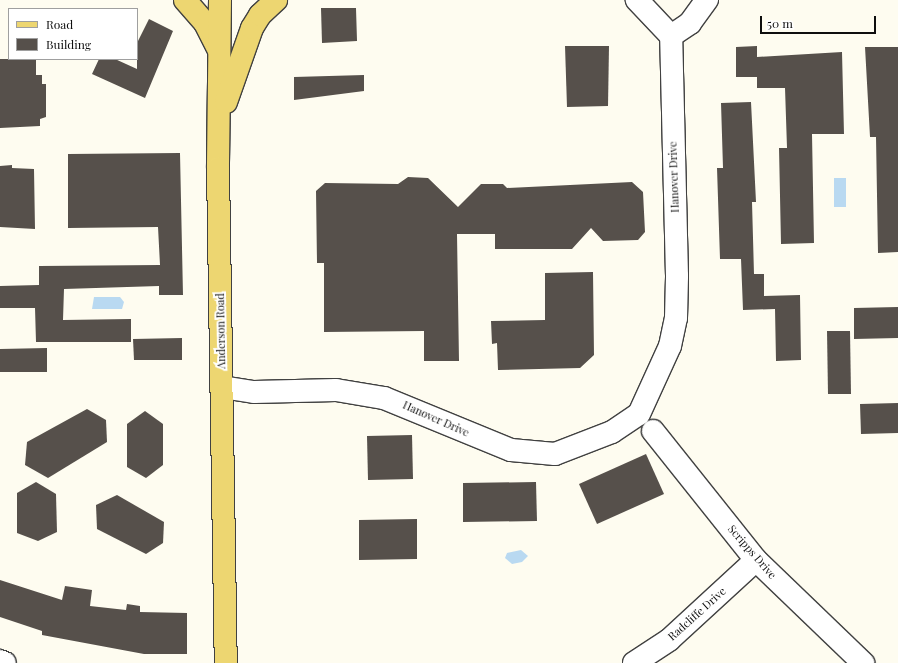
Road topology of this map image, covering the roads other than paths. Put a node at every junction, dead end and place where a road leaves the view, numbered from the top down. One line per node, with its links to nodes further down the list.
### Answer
1 (185, 0): 7 (main road)
2 (220, 0): 7 (main road, Anderson Road)
3 (276, 0): 8 (main road)
4 (637, 0): 6 (street)
5 (707, 0): 6 (street)
6 (671, 36): 9 (street, Hanover Drive)
7 (220, 53): 8 (main road, Anderson Road)
8 (220, 120): 9 (main road, Anderson Road)
9 (222, 387): 14 (main road, Anderson Road)
10 (653, 431): 11 (street, Scripps Drive)
11 (756, 560): 15 (street, Radcliffe Drive); 16 (street, Scripps Drive)
12 (0, 661): 13 (street)
13 (5, 663)
14 (226, 663)
15 (634, 663)
16 (863, 663)

